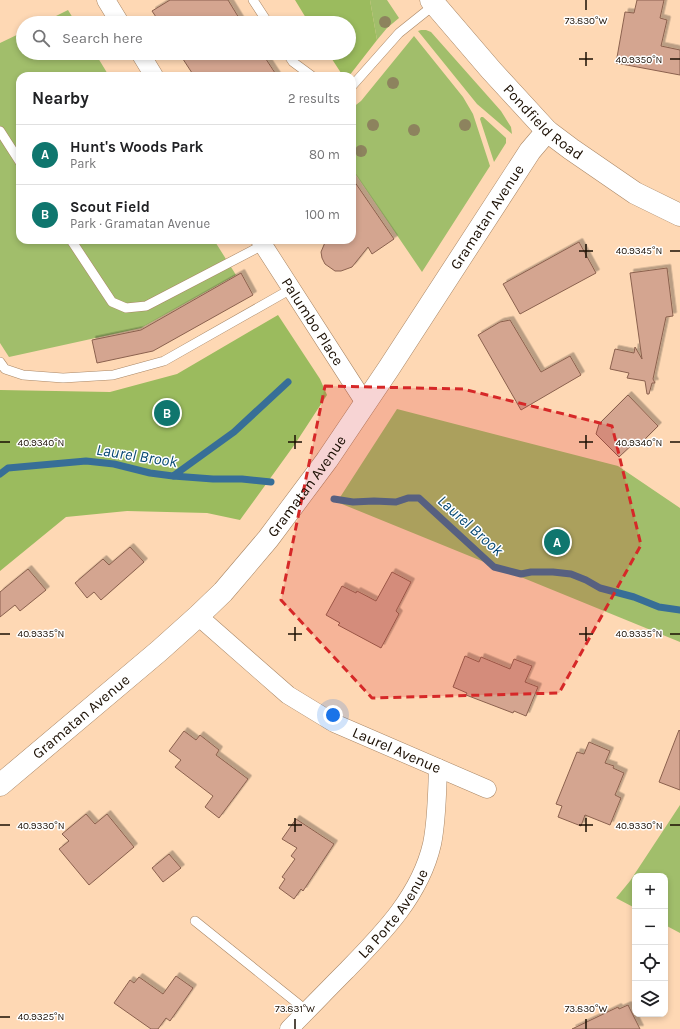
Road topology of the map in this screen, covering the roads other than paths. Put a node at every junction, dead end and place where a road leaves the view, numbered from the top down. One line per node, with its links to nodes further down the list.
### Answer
1 (106, 0): 4 (street)
2 (253, 0): 5 (lane)
3 (435, 2): 10 (lane); 12 (street, Pondfield Road)
4 (116, 16)
5 (263, 16)
6 (144, 60): 8 (street)
7 (292, 60): 9 (lane)
8 (152, 72)
9 (307, 72)
10 (356, 81)
11 (0, 131): 13 (lane)
12 (547, 131): 14 (street, Pondfield Road); 20 (street, Gramatan Avenue)
13 (16, 156)
14 (680, 215)
15 (74, 244): 16 (lane)
16 (257, 244)
17 (262, 244): 18 (street, Palumbo Place)
18 (291, 289): 19 (lane); 20 (street, Palumbo Place)
19 (0, 362)
20 (365, 403): 21 (street, Gramatan Avenue)
21 (198, 616): 22 (street, Laurel Avenue); 23 (street, Gramatan Avenue)
22 (438, 768): 24 (street, Laurel Avenue); 26 (street, La Porte Avenue)
23 (0, 785)
24 (487, 789)
25 (195, 921): 26 (lane)
26 (307, 1011): 27 (street, La Porte Avenue)
27 (289, 1029)

